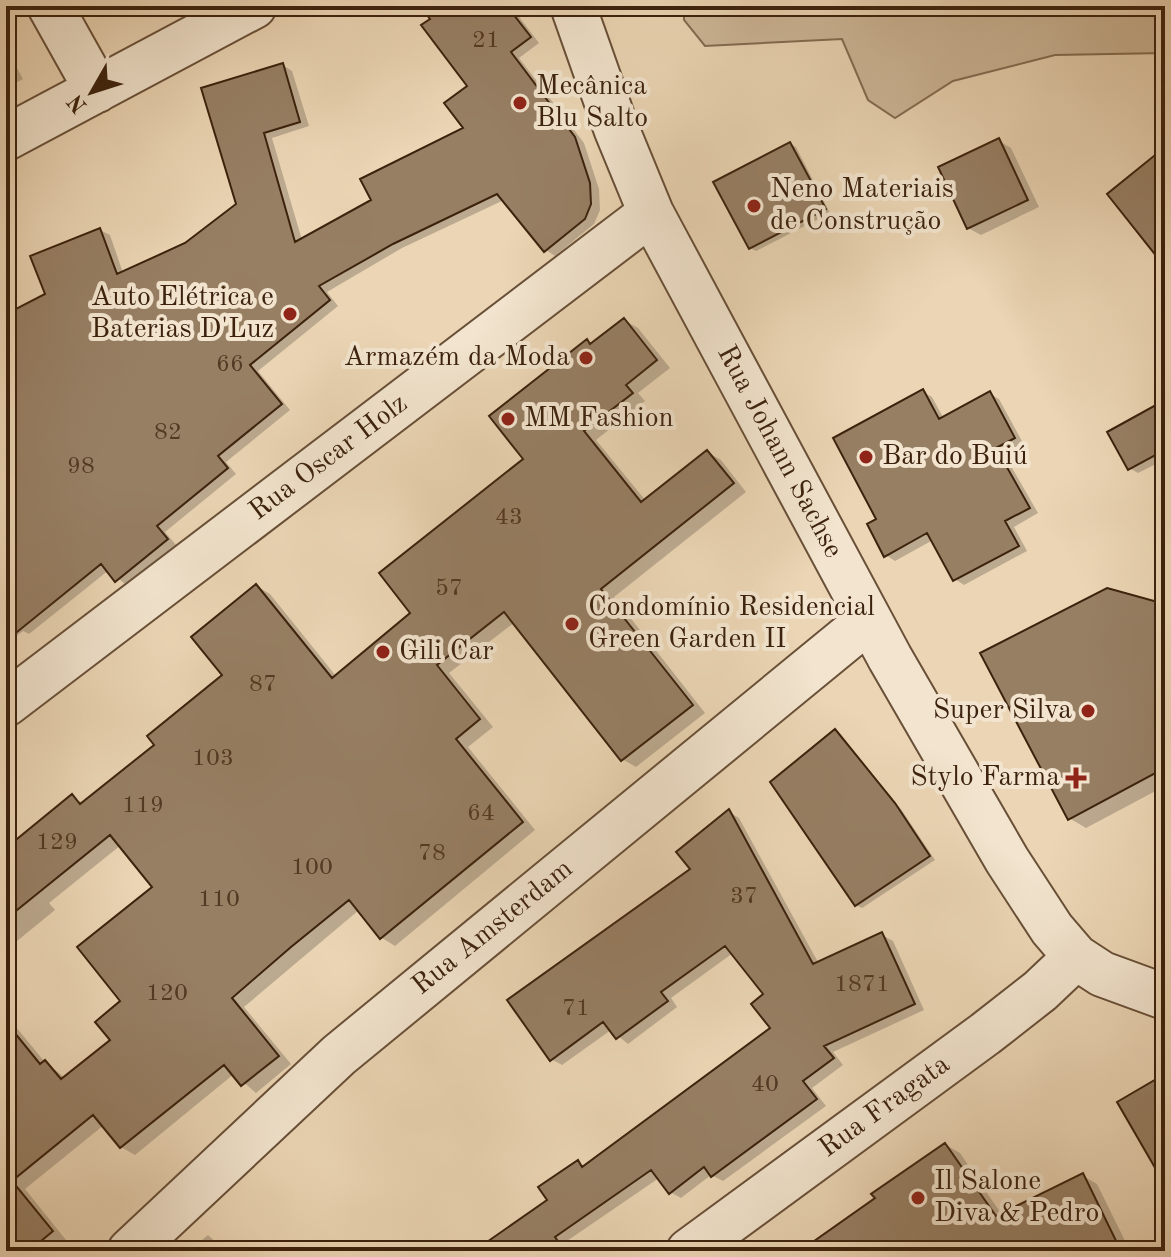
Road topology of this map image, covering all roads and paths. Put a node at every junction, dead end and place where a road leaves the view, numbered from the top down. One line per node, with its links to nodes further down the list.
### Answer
1 (50, 6): 4 (street)
2 (254, 6): 4 (street)
3 (573, 6): 6 (street, Rua Johann Sachse)
4 (97, 90): 5 (street)
5 (6, 138)
6 (651, 213): 7 (street, Rua Johann Sachse); 8 (street, Rua Oscar Holz)
7 (869, 620): 9 (street, Rua Johann Sachse); 12 (street, Rua Amsterdam)
8 (6, 704)
9 (1076, 957): 10 (street, Rua Johann Sachse); 11 (street, Rua Fragata)
10 (1165, 997)
11 (715, 1243)
12 (130, 1251)

